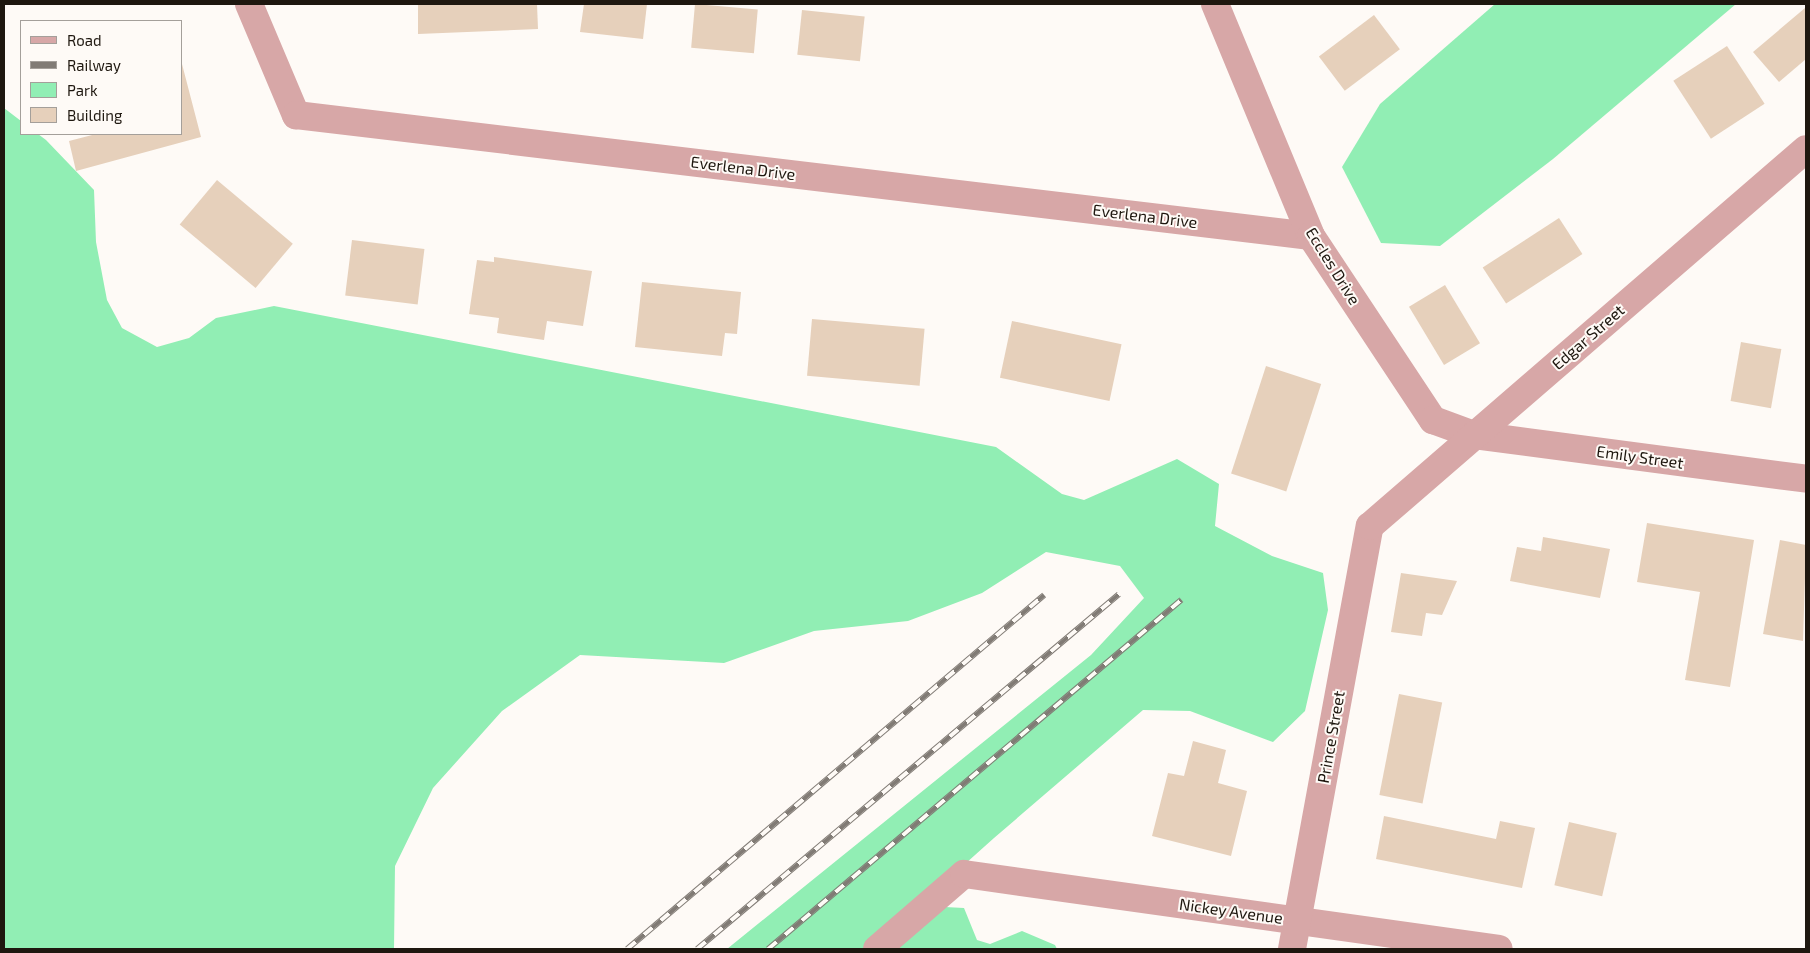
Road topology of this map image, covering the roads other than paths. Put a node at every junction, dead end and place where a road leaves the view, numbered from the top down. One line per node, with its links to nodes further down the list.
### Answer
1 (249, 4): 4 (street, Everlena Drive)
2 (1215, 4): 4 (street, Eccles Drive)
3 (1806, 149): 5 (street, Edgar Street)
4 (1311, 236): 5 (street, Eccles Drive)
5 (1474, 435): 6 (street, Emily Street); 7 (street, Edgar Street)
6 (1806, 479)
7 (1370, 526): 8 (street, Prince Street)
8 (1298, 920): 9 (street, Nickey Avenue); 10 (street, Prince Street); 11 (street, Nickey Avenue)
9 (877, 949)
10 (1292, 949)
11 (1499, 949)

